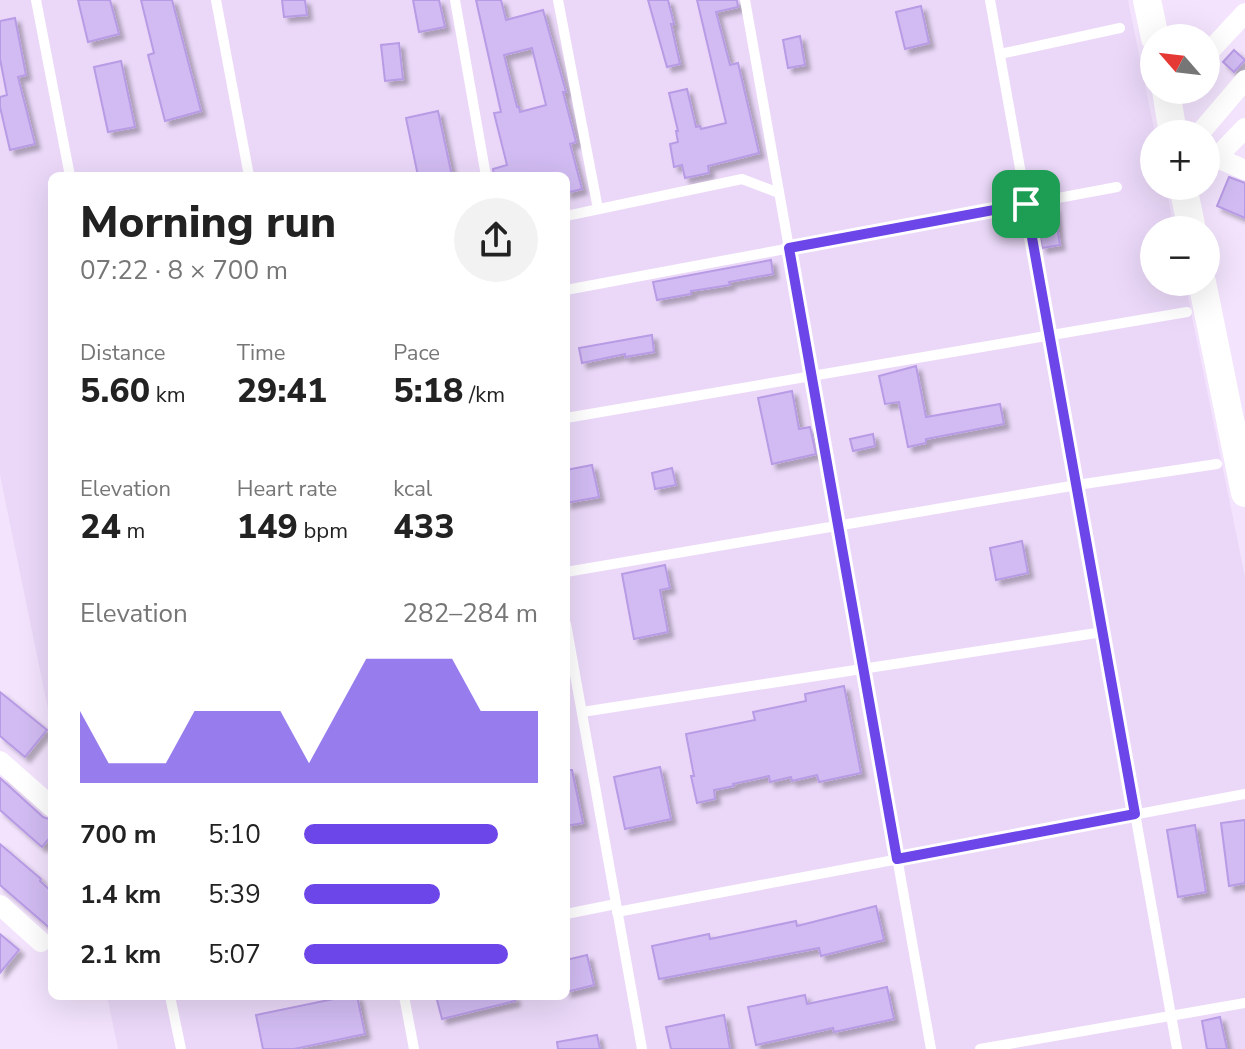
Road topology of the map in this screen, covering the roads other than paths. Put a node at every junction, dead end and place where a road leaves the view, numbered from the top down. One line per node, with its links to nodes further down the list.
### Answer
1 (36, 0): 19 (lane)
2 (216, 0): 20 (lane)
3 (455, 0): 21 (lane)
4 (558, 0): 25 (lane)
5 (745, 0): 23 (lane)
6 (990, 0): 12 (lane)
7 (1147, 0): 9 (street)
8 (1245, 13): 11 (street)
9 (1152, 24)
10 (1120, 28): 12 (lane)
11 (1220, 40)
12 (1000, 54): 24 (lane)
13 (1245, 80): 14 (street)
14 (1211, 120)
15 (1245, 128): 16 (street)
16 (1220, 148)
17 (1220, 159): 18 (street)
18 (1245, 170)
19 (69, 172)
20 (248, 172)
21 (485, 172)
22 (1117, 187): 24 (lane)
23 (779, 193): 25 (lane); 27 (lane)
24 (1026, 204): 27 (lane); 31 (lane)
25 (598, 209): 26 (lane)
26 (570, 215)
27 (789, 248): 28 (lane); 32 (lane)
28 (570, 289)
29 (1205, 296): 36 (street)
30 (1187, 312): 31 (lane)
31 (1050, 335): 32 (lane); 35 (lane)
32 (812, 376): 33 (lane); 37 (lane)
33 (570, 417)
34 (1217, 464): 35 (lane)
35 (1077, 485): 37 (lane); 39 (lane)
36 (1245, 493)
37 (838, 525): 38 (lane); 41 (lane)
38 (570, 571)
39 (1103, 632): 41 (lane); 46 (lane)
40 (570, 646): 42 (lane)
41 (863, 669): 42 (lane); 47 (lane)
42 (582, 712): 49 (lane)
43 (0, 761): 45 (street)
44 (1245, 794): 46 (lane)
45 (48, 803)
46 (1135, 814): 47 (lane); 55 (lane)
47 (897, 859): 49 (lane); 59 (lane)
48 (0, 905): 51 (street)
49 (617, 908): 50 (lane); 58 (lane)
50 (570, 914)
51 (41, 942)
52 (171, 1000): 56 (lane)
53 (405, 1000): 57 (lane)
54 (1245, 1003): 55 (lane)
55 (1171, 1015): 60 (lane); 61 (lane)
56 (181, 1049)
57 (414, 1049)
58 (642, 1049)
59 (931, 1049)
60 (980, 1049)
61 (1177, 1049)

